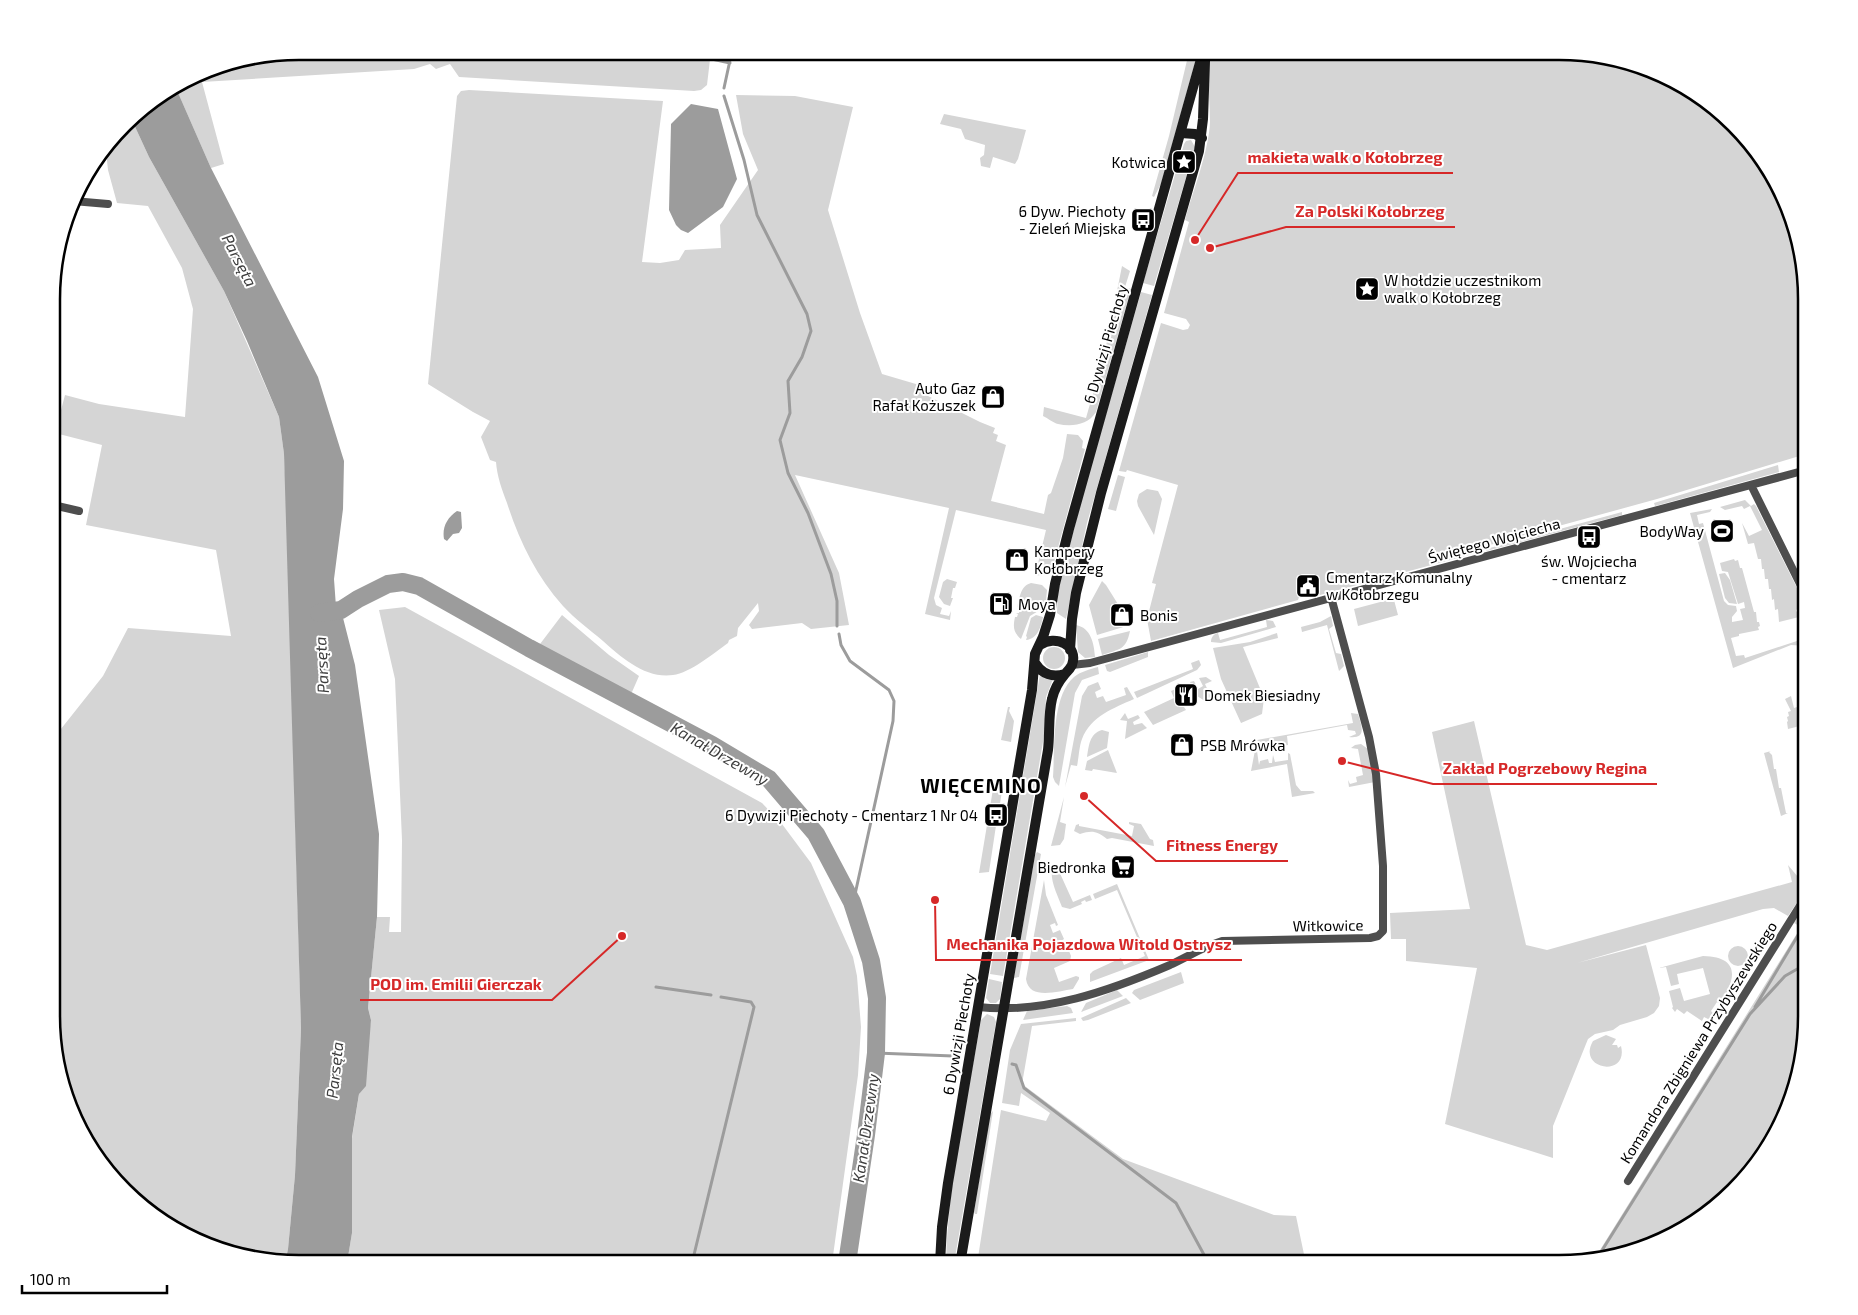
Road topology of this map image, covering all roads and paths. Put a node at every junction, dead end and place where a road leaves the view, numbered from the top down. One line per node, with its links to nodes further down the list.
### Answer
1 (1202, 60): 3 (street, 6 Dywizji Piechoty)
2 (1204, 60): 4 (street, 6 Dywizji Piechoty)
3 (1181, 133): 4 (street); 13 (street, 6 Dywizji Piechoty)
4 (1202, 138): 14 (street, 6 Dywizji Piechoty)
5 (81, 202): 6 (street)
6 (108, 204)
7 (1798, 472): 8 (street, Świętego Wojciecha)
8 (1751, 485): 11 (street); 12 (street, Świętego Wojciecha)
9 (60, 507): 10 (street)
10 (80, 511)
11 (1798, 580)
12 (1332, 597): 16 (street, Świętego Wojciecha); 20 (street, Witkowice)
13 (1040, 645): 14 (street); 15 (street, 6 Dywizji Piechoty)
14 (1070, 650): 16 (street, 6 Dywizji Piechoty)
15 (1036, 663): 17 (street); 19 (street, 6 Dywizji Piechoty)
16 (1072, 665): 17 (street)
17 (1065, 674): 20 (street)
18 (1798, 909): 21 (street, Komandora Zbigniewa Przybyszewskiego)
19 (978, 1007): 20 (street); 22 (street, 6 Dywizji Piechoty)
20 (1003, 1009): 23 (street)
21 (1628, 1182)
22 (941, 1255)
23 (962, 1255)

